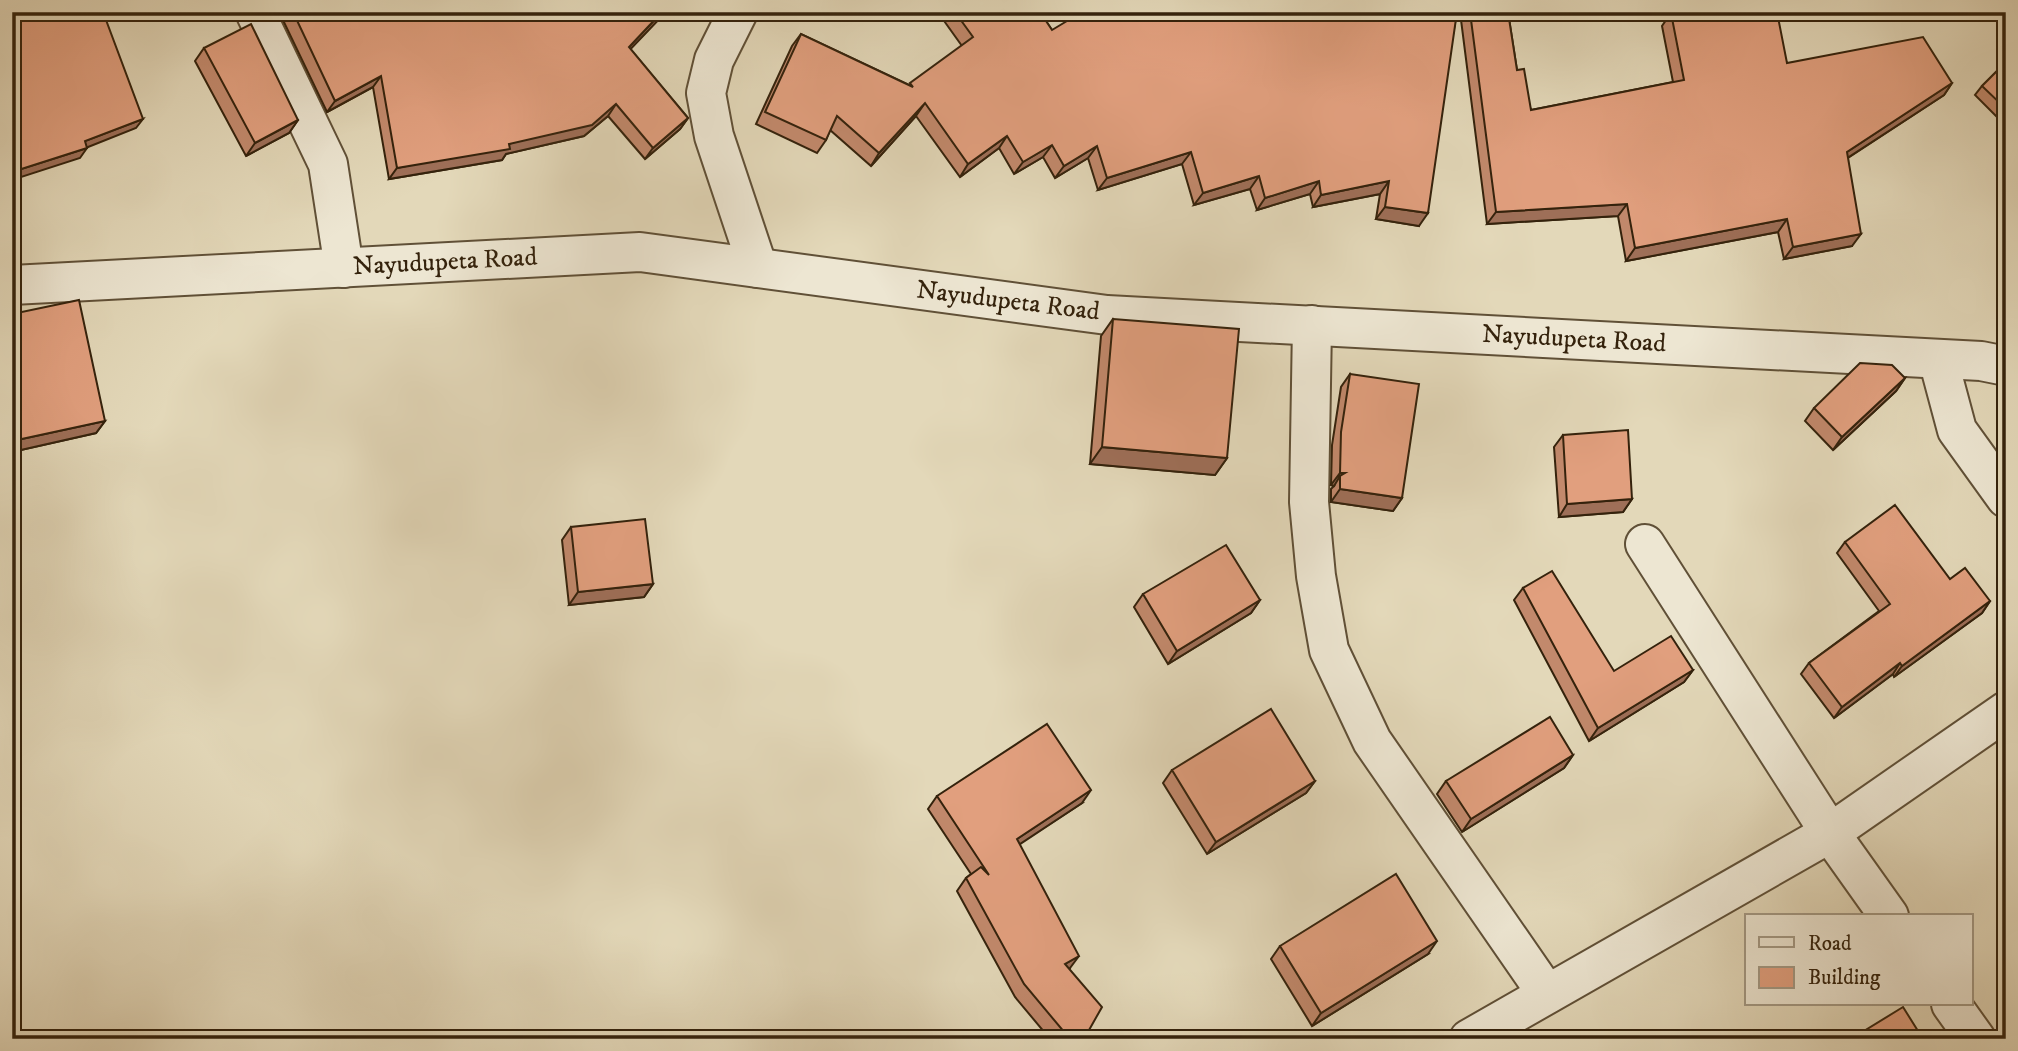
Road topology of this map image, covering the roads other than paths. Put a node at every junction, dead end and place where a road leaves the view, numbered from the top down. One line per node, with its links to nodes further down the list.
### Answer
1 (255, 12): 3 (street)
2 (738, 12): 4 (street)
3 (344, 268): 4 (street, Nayudupeta Road); 5 (street, Nayudupeta Road)
4 (758, 268): 6 (street, Nayudupeta Road)
5 (12, 285)
6 (1312, 324): 7 (street, Nayudupeta Road); 14 (street)
7 (1938, 359): 8 (street, Nayudupeta Road); 9 (street)
8 (2006, 366)
9 (2006, 498)
10 (1645, 544): 12 (street)
11 (2006, 711): 12 (street)
12 (1830, 832): 13 (street); 14 (street)
13 (1888, 914)
14 (1547, 994): 16 (street)
15 (1952, 1006): 17 (street)
16 (1469, 1039)
17 (1976, 1039)

